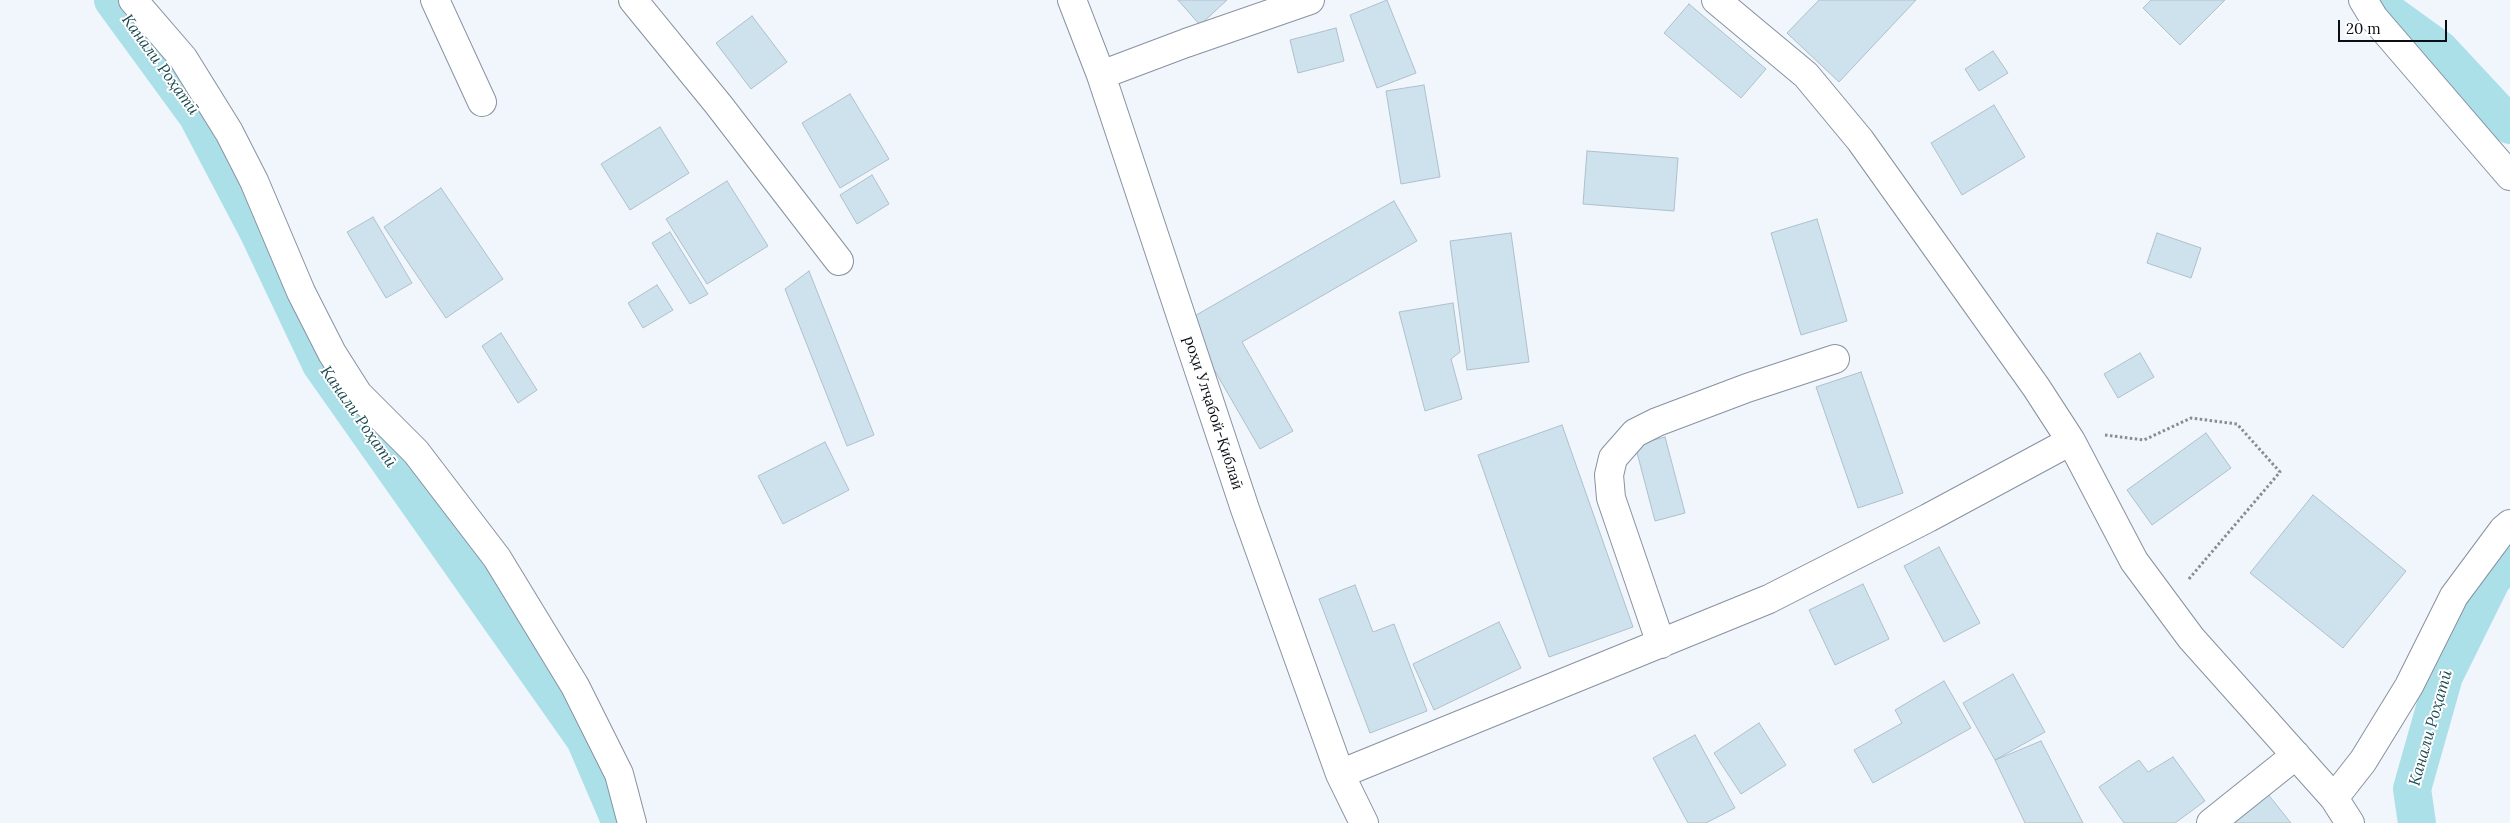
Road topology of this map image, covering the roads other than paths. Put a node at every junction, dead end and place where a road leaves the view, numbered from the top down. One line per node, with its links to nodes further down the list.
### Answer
1 (133, 0): 19 (street)
2 (435, 0): 9 (street)
3 (633, 0): 11 (street)
4 (1072, 0): 8 (street, роҳи Улҷабой-Қиблаӣ)
5 (1310, 0): 8 (street)
6 (1716, 0): 13 (street)
7 (2362, 0): 10 (street)
8 (1101, 75): 17 (street, роҳи Улҷабой-Қиблаӣ)
9 (482, 102)
10 (2510, 176)
11 (839, 261)
12 (1835, 359): 15 (street)
13 (2070, 441): 15 (street); 16 (street)
14 (2510, 524): 18 (street)
15 (1661, 644): 17 (street)
16 (2296, 755): 18 (street); 21 (street)
17 (1340, 774): 20 (street, роҳи Улҷабой-Қиблаӣ)
18 (2334, 798): 22 (street)
19 (632, 823)
20 (1364, 823)
21 (2212, 823)
22 (2350, 823)

